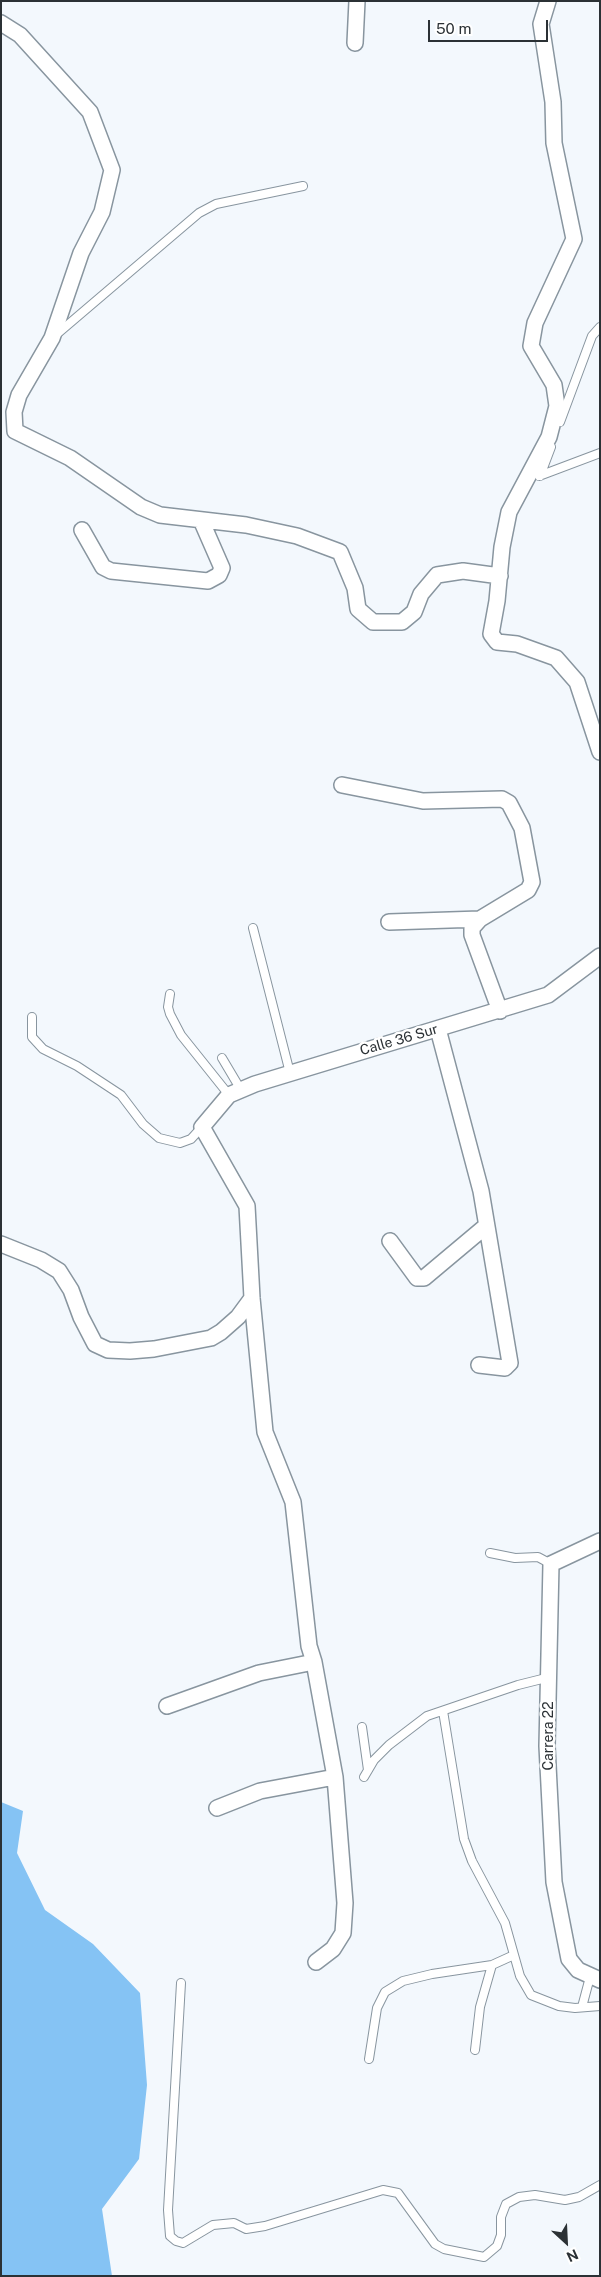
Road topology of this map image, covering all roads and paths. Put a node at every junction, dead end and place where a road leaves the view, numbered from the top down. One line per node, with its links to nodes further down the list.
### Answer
1 (358, 1): 4 (street)
2 (548, 1): 11 (street)
3 (1, 24): 7 (street)
4 (355, 43)
5 (302, 186): 7 (lane)
6 (600, 327): 10 (lane)
7 (52, 338): 8 (street)
8 (8, 434): 12 (street)
9 (600, 453): 10 (lane)
10 (540, 476): 11 (lane)
11 (525, 481): 14 (street)
12 (201, 520): 13 (street); 14 (street)
13 (82, 530)
14 (500, 576): 15 (street)
15 (600, 752)
16 (342, 785): 17 (street)
17 (480, 918): 18 (street); 22 (street)
18 (389, 922)
19 (253, 928): 26 (lane)
20 (600, 956): 22 (street, Calle 36 Sur)
21 (170, 994): 27 (lane)
22 (500, 1011): 24 (street, Calle 36 Sur)
23 (32, 1017): 28 (lane)
24 (438, 1029): 26 (street, Calle 36 Sur); 29 (street)
25 (222, 1058): 27 (lane)
26 (290, 1073): 27 (street, Calle 36 Sur)
27 (235, 1093): 28 (street)
28 (202, 1127): 32 (street)
29 (486, 1226): 30 (street); 33 (street)
30 (390, 1241)
31 (1, 1244): 32 (street)
32 (252, 1298): 37 (street)
33 (479, 1365)
34 (600, 1541): 36 (street)
35 (490, 1553): 36 (lane)
36 (552, 1564): 38 (street, Carrera 22)
37 (314, 1662): 39 (street); 42 (street)
38 (550, 1677): 40 (lane); 47 (street, Carrera 22)
39 (167, 1706)
40 (443, 1711): 41 (lane); 44 (lane)
41 (362, 1727)
42 (335, 1777): 43 (street); 45 (street)
43 (217, 1808)
44 (514, 1955): 46 (lane); 50 (lane)
45 (316, 1962)
46 (492, 1965): 51 (lane); 52 (lane)
47 (595, 1978): 50 (lane)
48 (181, 1983): 53 (lane)
49 (600, 2006): 50 (lane)
50 (582, 2008)
51 (475, 2050)
52 (369, 2059)
53 (600, 2185)

